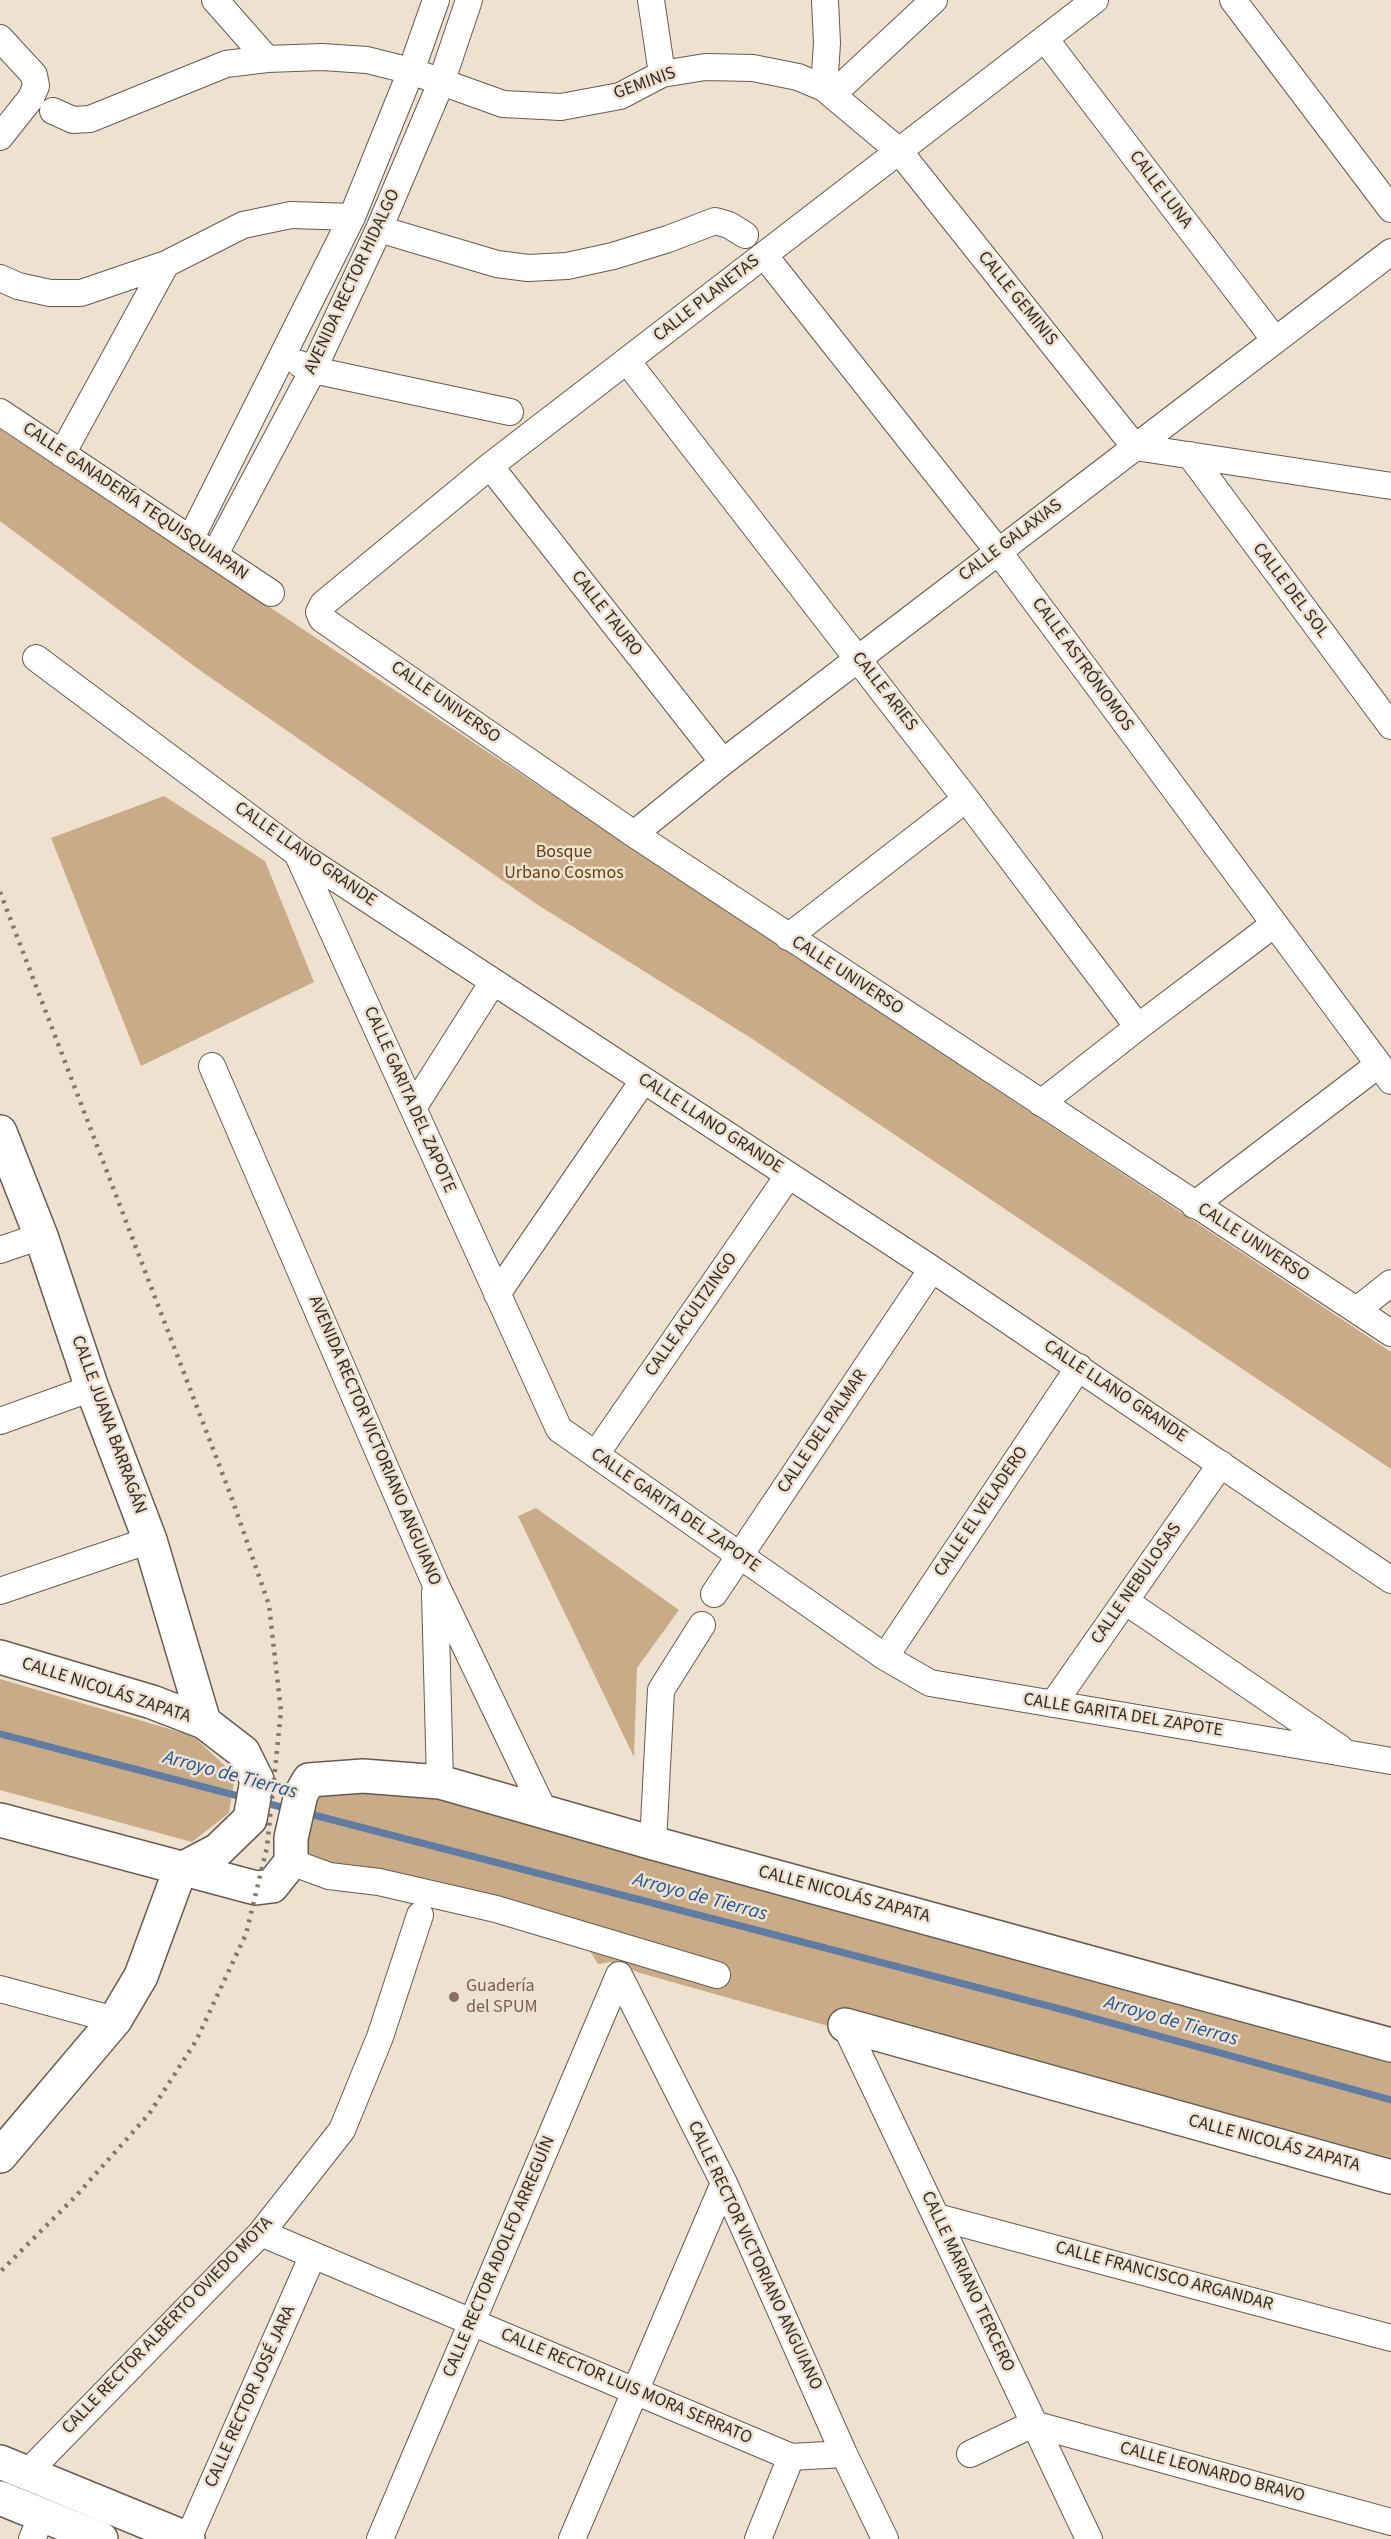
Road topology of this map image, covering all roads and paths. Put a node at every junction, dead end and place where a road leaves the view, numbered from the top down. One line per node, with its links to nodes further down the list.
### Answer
1 (215, 0): 11 (street)
2 (436, 0): 12 (street, AVENIDA RECTOR HIDALGO)
3 (469, 0): 14 (street, AVENIDA RECTOR HIDALGO)
4 (651, 0): 13 (street)
5 (825, 0): 15 (street)
6 (934, 0): 15 (street)
7 (1095, 0): 10 (street, CALLE PLANETAS)
8 (1233, 0): 19 (street)
9 (0, 38): 17 (street)
10 (1045, 39): 18 (street, CALLE PLANETAS); 27 (street, CALLE LUNA)
11 (267, 59): 12 (street, GEMINIS); 16 (street, GEMINIS)
12 (411, 71): 14 (street, GEMINIS); 20 (street, AVENIDA RECTOR HIDALGO)
13 (662, 74): 14 (street, GEMINIS); 15 (street, GEMINIS)
14 (441, 83): 21 (street, AVENIDA RECTOR HIDALGO)
15 (828, 91): 18 (street, GEMINIS)
16 (53, 111)
17 (0, 137)
18 (899, 151): 24 (street, CALLE PLANETAS); 33 (street, CALLE GEMINIS)
19 (1391, 209)
20 (352, 217): 25 (street); 28 (street, AVENIDA RECTOR HIDALGO)
21 (379, 229): 22 (street); 30 (street, AVENIDA RECTOR HIDALGO)
22 (745, 235)
23 (1391, 252): 27 (street, CALLE GALAXIAS)
24 (764, 255): 29 (street, CALLE PLANETAS); 39 (street, CALLE ASTRÓNOMOS)
25 (166, 264): 26 (street); 34 (street)
26 (0, 278)
27 (1275, 340): 33 (street, CALLE GALAXIAS)
28 (283, 357): 30 (street); 38 (street, AVENIDA RECTOR HIDALGO)
29 (627, 361): 36 (street, CALLE PLANETAS); 44 (street, CALLE ARIES)
30 (313, 370): 32 (street); 40 (street, AVENIDA RECTOR HIDALGO)
31 (0, 412): 34 (street, CALLE GANADERÍA TEQUISQUIAPAN)
32 (510, 412)
33 (1135, 447): 35 (street); 39 (street, CALLE GALAXIAS)
34 (62, 454): 38 (street, CALLE GANADERÍA TEQUISQUIAPAN)
35 (1190, 455): 37 (street); 45 (street, CALLE DEL SOL)
36 (490, 466): 42 (street, CALLE PLANETAS); 46 (street, CALLE TAURO)
37 (1391, 486)
38 (192, 538): 40 (street, CALLE GANADERÍA TEQUISQUIAPAN)
39 (998, 551): 44 (street, CALLE GALAXIAS); 50 (street, CALLE ASTRÓNOMOS)
40 (215, 554): 41 (street, CALLE GANADERÍA TEQUISQUIAPAN)
41 (271, 593)
42 (322, 604): 48 (street, CALLE UNIVERSO)
43 (36, 658): 49 (street, CALLE LLANO GRANDE)
44 (859, 659): 46 (street, CALLE GALAXIAS); 47 (street, CALLE ARIES)
45 (1391, 726)
46 (723, 762): 48 (street, CALLE GALAXIAS)
47 (966, 798): 51 (street); 53 (street, CALLE ARIES)
48 (634, 834): 51 (street, CALLE UNIVERSO)
49 (297, 853): 52 (street, CALLE LLANO GRANDE); 58 (street, CALLE GARITA DEL ZAPOTE)
50 (1273, 925): 53 (street); 55 (street, CALLE ASTRÓNOMOS)
51 (788, 937): 57 (street, CALLE UNIVERSO)
52 (493, 982): 56 (street, CALLE LLANO GRANDE); 58 (street)
53 (1138, 1027): 57 (street)
54 (212, 1066): 77 (street, AVENIDA RECTOR VICTORIANO ANGUIANO)
55 (1385, 1073): 61 (street)
56 (643, 1081): 60 (street, CALLE LLANO GRANDE); 66 (street)
57 (1041, 1103): 61 (street, CALLE UNIVERSO)
58 (413, 1108): 66 (street, CALLE GARITA DEL ZAPOTE)
59 (0, 1132): 62 (street, CALLE JUANA BARRAGÁN)
60 (788, 1176): 64 (street, CALLE LLANO GRANDE); 72 (street, CALLE ACULTZINGO)
61 (1194, 1205): 67 (street, CALLE UNIVERSO)
62 (41, 1236): 63 (street); 70 (street, CALLE JUANA BARRAGÁN)
63 (0, 1250)
64 (932, 1269): 69 (street, CALLE LLANO GRANDE); 75 (street, CALLE DEL PALMAR)
65 (1391, 1283): 67 (street)
66 (497, 1294): 72 (street, CALLE GARITA DEL ZAPOTE)
67 (1357, 1310): 68 (street, CALLE UNIVERSO)
68 (1391, 1333)
69 (1078, 1367): 73 (street, CALLE LLANO GRANDE); 83 (street, CALLE EL VELADERO)
70 (93, 1388): 71 (street); 74 (street, CALLE JUANA BARRAGÁN)
71 (0, 1421)
72 (596, 1454): 75 (street, CALLE GARITA DEL ZAPOTE)
73 (1221, 1464): 76 (street, CALLE LLANO GRANDE); 80 (street, CALLE NEBULOSAS)
74 (150, 1540): 78 (street); 85 (street, CALLE JUANA BARRAGÁN)
75 (740, 1557): 79 (street, CALLE DEL PALMAR); 83 (street, CALLE GARITA DEL ZAPOTE)
76 (1391, 1580)
77 (435, 1583): 88 (street); 89 (street, AVENIDA RECTOR VICTORIANO ANGUIANO)
78 (0, 1591)
79 (714, 1594)
80 (1125, 1601): 84 (street, CALLE NEBULOSAS); 86 (street)
81 (702, 1625): 91 (street)
82 (0, 1657): 85 (street, CALLE NICOLÁS ZAPATA)
83 (885, 1657): 84 (street, CALLE GARITA DEL ZAPOTE)
84 (1053, 1704): 86 (street, CALLE GARITA DEL ZAPOTE)
85 (204, 1722): 93 (street, CALLE NICOLÁS ZAPATA)
86 (1347, 1753): 87 (street, CALLE GARITA DEL ZAPOTE)
87 (1391, 1761)
88 (440, 1782): 89 (street, CALLE NICOLÁS ZAPATA); 92 (street, CALLE NICOLÁS ZAPATA)
89 (544, 1811): 91 (street, CALLE NICOLÁS ZAPATA)
90 (0, 1820): 93 (street)
91 (654, 1843): 100 (street, CALLE NICOLÁS ZAPATA)
92 (291, 1850): 93 (street); 96 (street)
93 (180, 1870): 98 (street)
94 (420, 1915): 105 (street, CALLE RECTOR ALBERTO OVIEDO MOTA)
95 (619, 1975): 103 (street, CALLE RECTOR VICTORIANO ANGUIANO); 107 (street, CALLE RECTOR ADOLFO ARREGUÍN)
96 (717, 1975)
97 (0, 1989): 98 (street)
98 (115, 2020): 101 (street)
99 (845, 2025): 102 (street, CALLE NICOLÁS ZAPATA); 104 (street, CALLE MARIANO TERCERO)
100 (1391, 2045)
101 (0, 2156)
102 (1391, 2176)
103 (724, 2183): 109 (street); 111 (street, CALLE RECTOR VICTORIANO ANGUIANO)
104 (937, 2217): 108 (street, CALLE FRANCISCO ARGANDAR); 110 (street, CALLE MARIANO TERCERO)
105 (261, 2233): 106 (street, CALLE RECTOR LUIS MORA SERRATO); 114 (street, CALLE RECTOR ALBERTO OVIEDO MOTA)
106 (313, 2255): 107 (street, CALLE RECTOR LUIS MORA SERRATO); 119 (street, CALLE RECTOR JOSÉ JARA)
107 (473, 2323): 109 (street, CALLE RECTOR LUIS MORA SERRATO); 120 (street, CALLE RECTOR ADOLFO ARREGUÍN)
108 (1391, 2338)
109 (634, 2390): 113 (street, CALLE RECTOR LUIS MORA SERRATO); 121 (street)
110 (1033, 2424): 112 (street); 116 (street, CALLE LEONARDO BRAVO); 124 (street, CALLE MARIANO TERCERO)
111 (844, 2454): 113 (street); 123 (street, CALLE RECTOR VICTORIANO ANGUIANO)
112 (970, 2454)
113 (791, 2457): 122 (street)
114 (14, 2467): 119 (street)
115 (0, 2498): 117 (street)
116 (1391, 2522)
117 (37, 2527): 118 (street)
118 (101, 2539)
119 (188, 2539)
120 (380, 2539)
121 (572, 2539)
122 (758, 2539)
123 (885, 2539)
124 (1089, 2539)

